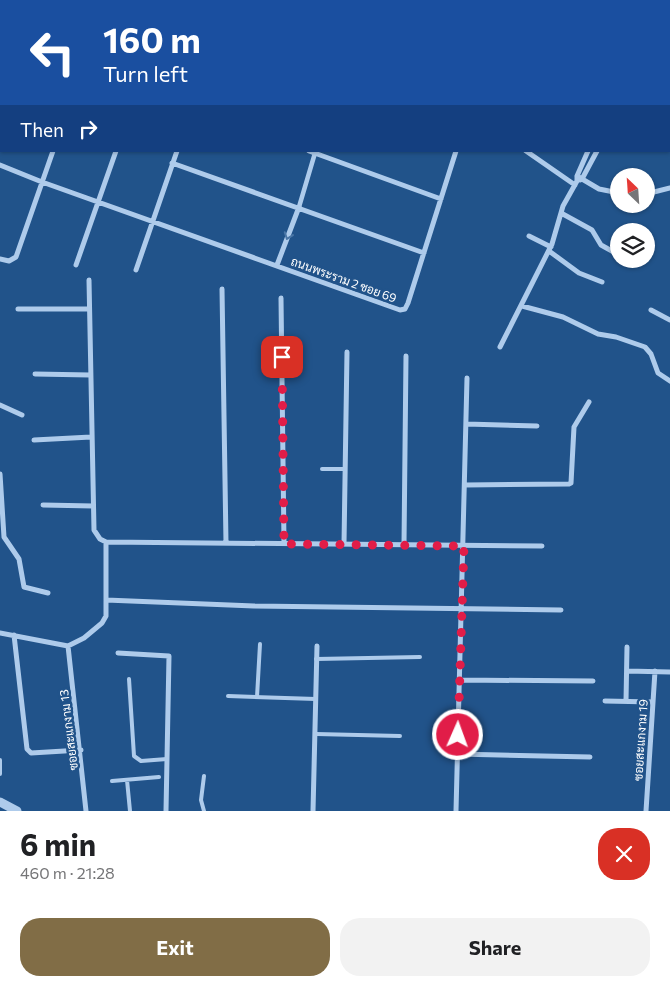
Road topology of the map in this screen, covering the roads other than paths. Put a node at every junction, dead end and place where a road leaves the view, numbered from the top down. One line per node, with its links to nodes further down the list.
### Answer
1 (53, 152): 12 (street)
2 (116, 152): 17 (street)
3 (176, 152): 9 (street)
4 (313, 152): 16 (street); 18 (street)
5 (456, 152): 16 (street, ถนนพระราม 2 ซอย 69)
6 (528, 152): 11 (street)
7 (588, 152): 11 (street)
8 (596, 152): 11 (street)
9 (172, 163): 18 (street); 20 (street)
10 (0, 165): 12 (street, ถนนพระราม 2 ซอย 69)
11 (578, 181): 14 (street); 19 (street)
12 (42, 182): 17 (street, ถนนพระราม 2 ซอย 69); 25 (street)
13 (670, 188): 15 (street)
14 (610, 191)
15 (655, 192)
16 (441, 199): 24 (street, ถนนพระราม 2 ซอย 69)
17 (97, 202): 20 (street, ถนนพระราม 2 ซอย 69); 26 (street)
18 (299, 207): 24 (street); 27 (street, ถนนพระราม 2 ซอย 69, one-way to 27)
19 (561, 213): 22 (street); 23 (street)
20 (152, 220): 27 (street, ถนนพระราม 2 ซอย 69); 28 (street)
21 (529, 236): 22 (street)
22 (550, 249): 30 (street); 33 (street)
23 (610, 250)
24 (424, 253): 27 (street, ถนนพระราม 2 ซอย 69)
25 (0, 259)
26 (76, 264)
27 (277, 266)
28 (136, 270)
29 (88, 280): 35 (street)
30 (602, 282)
31 (222, 289): 59 (street)
32 (281, 298): 60 (street)
33 (522, 306): 38 (street); 44 (street)
34 (18, 309): 35 (street)
35 (89, 309): 42 (street)
36 (652, 310): 37 (street)
37 (670, 320)
38 (500, 347)
39 (347, 352): 53 (street)
40 (406, 356): 62 (street)
41 (35, 374): 42 (street)
42 (90, 375): 50 (street)
43 (467, 378): 48 (street)
44 (670, 381)
45 (590, 402): 55 (street)
46 (0, 406): 47 (street)
47 (22, 415)
48 (466, 424): 49 (street); 55 (street)
49 (537, 426)
50 (91, 437): 51 (street); 57 (street)
51 (34, 440)
52 (322, 469): 53 (lane)
53 (345, 469): 61 (street)
54 (0, 474): 64 (street)
55 (465, 485): 65 (street)
56 (43, 505): 57 (street)
57 (94, 506): 58 (street)
58 (106, 542): 59 (street); 68 (street)
59 (226, 543): 60 (street)
60 (284, 544): 61 (street)
61 (344, 544): 62 (street)
62 (404, 544): 65 (street)
63 (0, 546): 64 (street)
64 (8, 546): 67 (street)
65 (464, 546): 66 (street); 69 (street)
66 (542, 546)
67 (48, 593)
68 (106, 600): 69 (street); 74 (street)
69 (462, 607): 70 (street); 84 (street)
70 (561, 610)
71 (0, 633): 72 (street)
72 (14, 635): 74 (street); 94 (street)
73 (260, 644): 87 (lane)
74 (68, 646): 94 (street, ซอยสะแกงาม 13)
75 (317, 646): 79 (street)
76 (627, 647): 80 (street)
77 (118, 653): 97 (street)
78 (420, 657): 79 (lane)
79 (316, 659): 88 (street)
80 (627, 671): 81 (street); 90 (street)
81 (655, 671): 82 (street); 91 (street, ซอยสะแกงาม 19)
82 (670, 672)
83 (129, 680): 97 (lane)
84 (460, 680): 85 (street); 95 (street)
85 (593, 681)
86 (228, 696): 87 (lane)
87 (258, 697): 88 (lane)
88 (316, 699): 92 (street)
89 (605, 701): 90 (street)
90 (626, 702): 91 (street)
91 (653, 702): 112 (street, ซอยสะแกงาม 19)
92 (316, 734): 93 (lane); 110 (street)
93 (400, 736)
94 (81, 750): 106 (street, ซอยสะแกงาม 13)
95 (457, 754): 96 (street); 111 (street)
96 (590, 757)
97 (167, 759): 108 (street)
98 (0, 760): 99 (lane)
99 (0, 774)
100 (204, 776): 109 (lane)
101 (159, 777): 102 (lane)
102 (127, 780): 103 (lane); 107 (lane)
103 (112, 781)
104 (0, 802): 105 (street)
105 (17, 811)
106 (86, 811)
107 (130, 811)
108 (166, 811)
109 (204, 811)
110 (313, 811)
111 (456, 811)
112 (646, 811)

